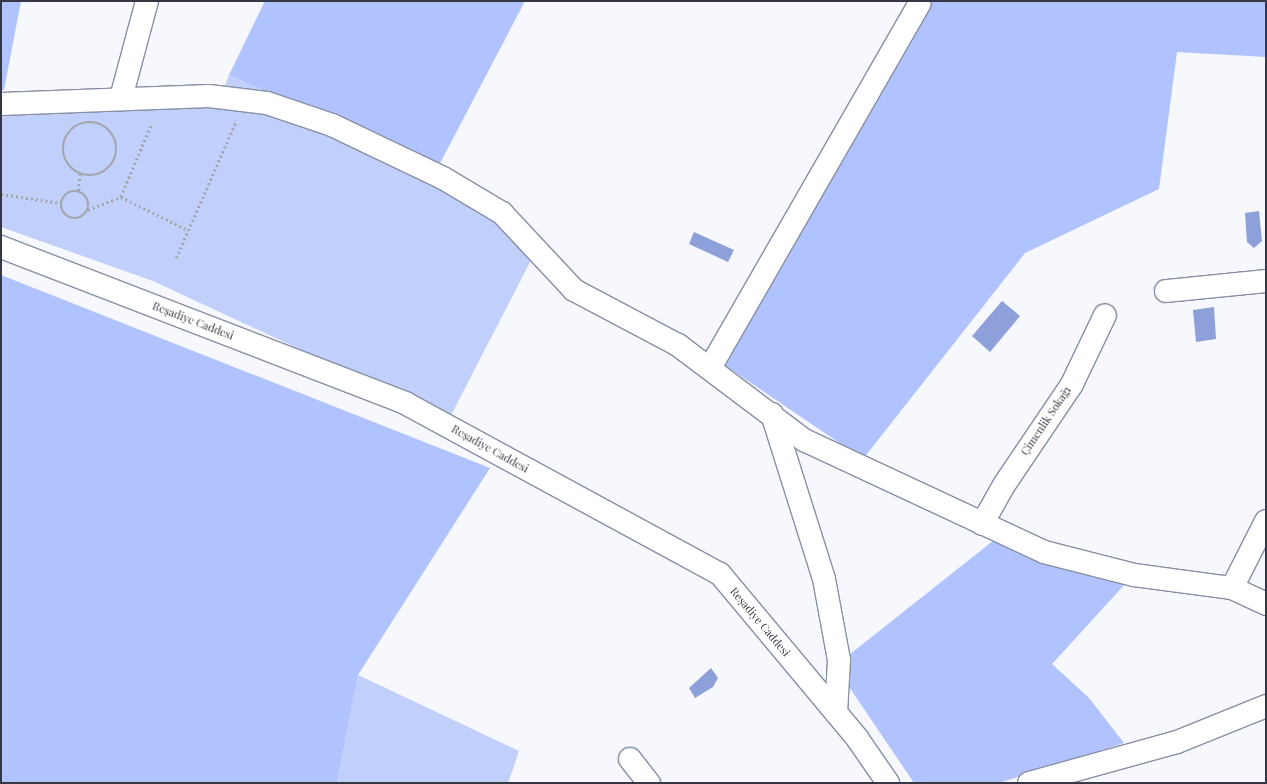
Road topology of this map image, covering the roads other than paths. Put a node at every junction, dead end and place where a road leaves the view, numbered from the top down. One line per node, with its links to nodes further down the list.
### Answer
1 (147, 1): 3 (street)
2 (919, 4): 9 (street)
3 (121, 98): 4 (street); 9 (street)
4 (1, 104)
5 (1, 247): 16 (street, Reşadiye Caddesi)
6 (1266, 281): 7 (street)
7 (1166, 291)
8 (1105, 315): 12 (street, Çimenlik Sokağı)
9 (710, 368): 10 (street)
10 (772, 414): 12 (street); 16 (street)
11 (1266, 521): 13 (street)
12 (982, 524): 13 (street)
13 (1232, 588): 14 (street)
14 (1266, 604)
15 (1266, 706): 20 (street)
16 (836, 714): 19 (street, Reşadiye Caddesi)
17 (630, 759): 18 (street)
18 (649, 783)
19 (888, 783)
20 (1029, 783)

